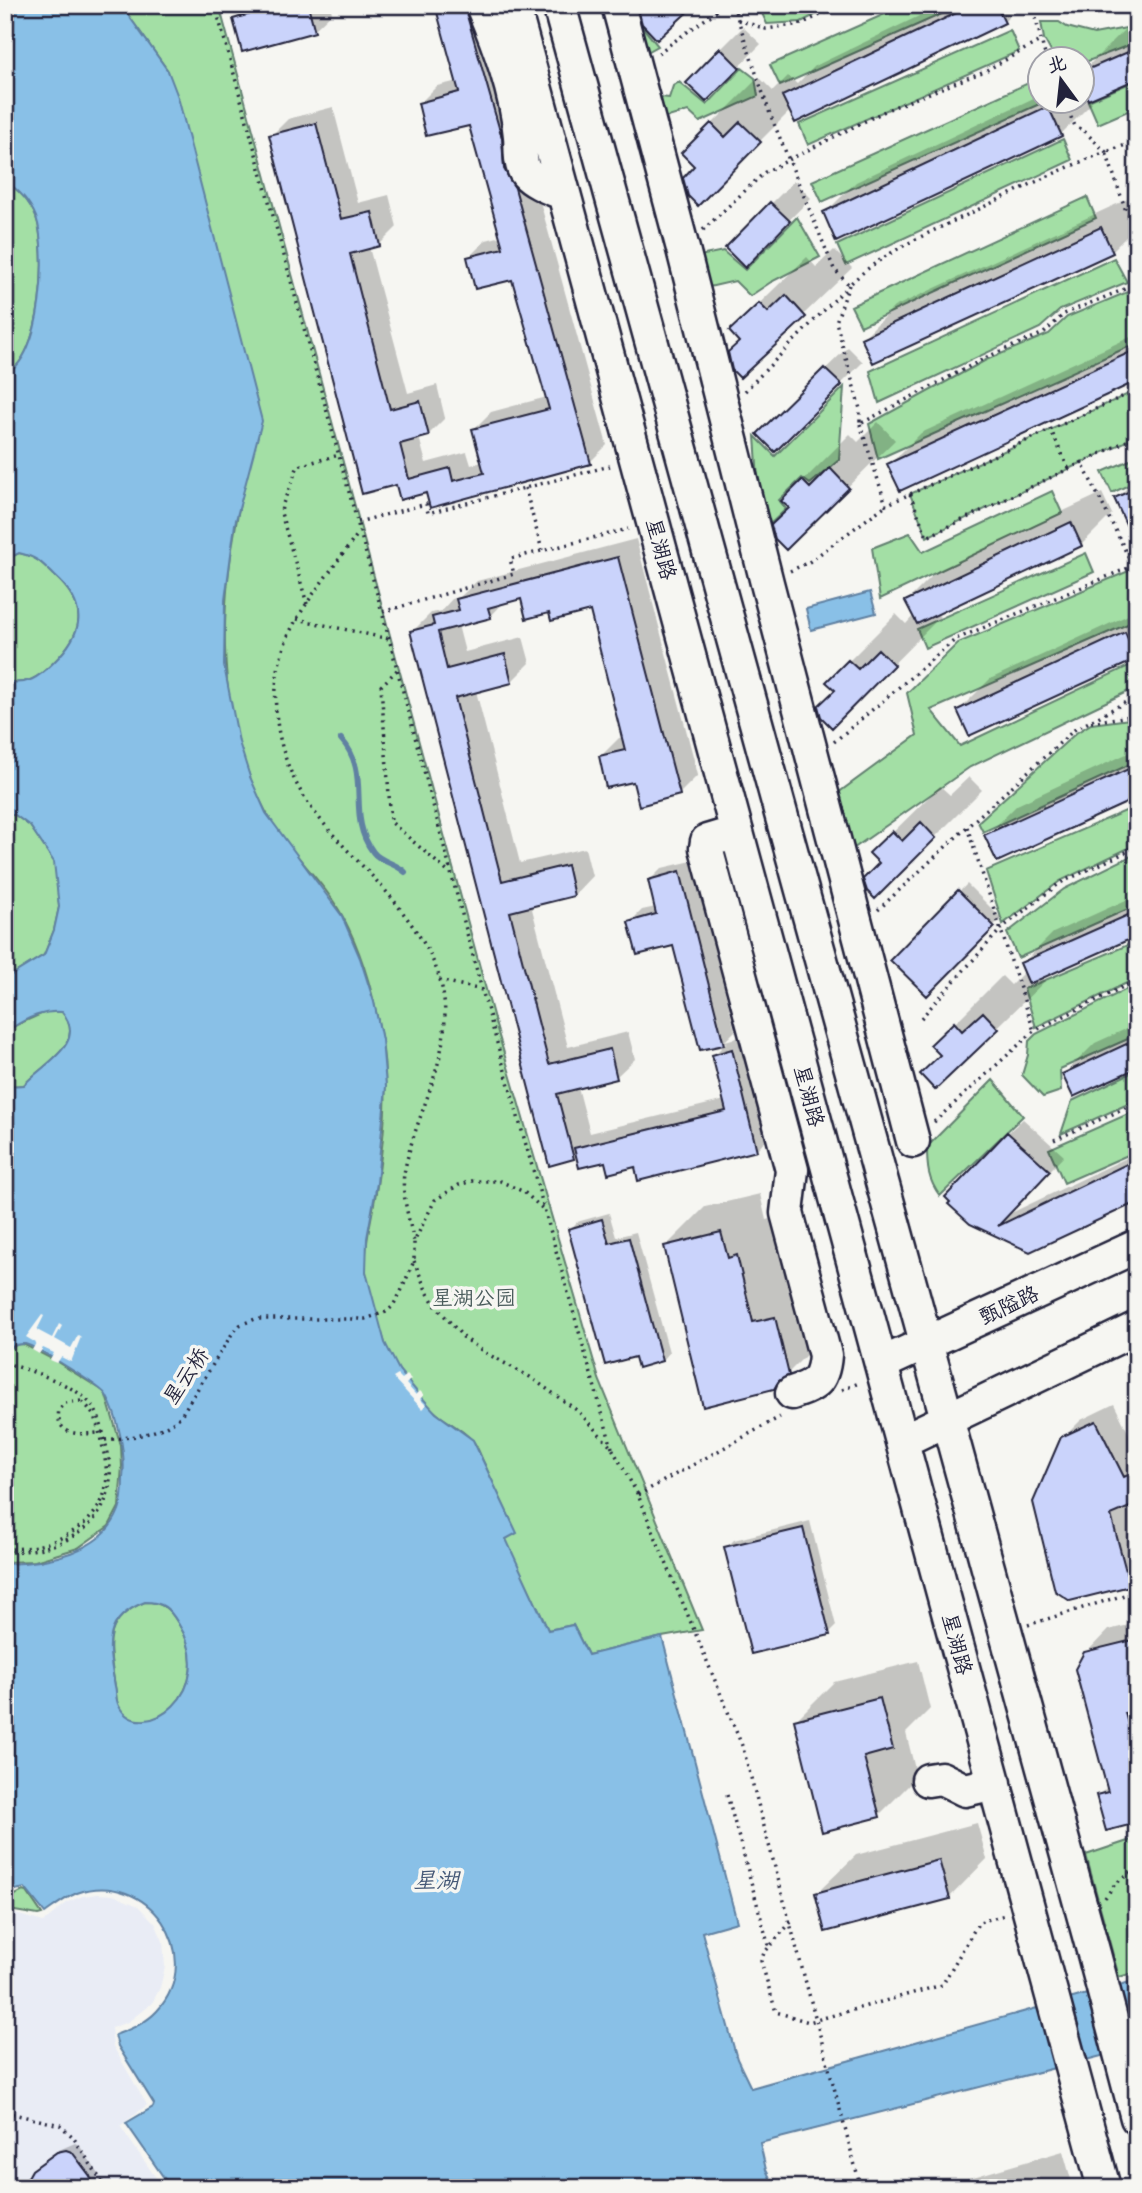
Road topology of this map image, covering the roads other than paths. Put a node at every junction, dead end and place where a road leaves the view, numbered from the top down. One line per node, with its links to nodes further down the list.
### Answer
1 (482, 5): 5 (street)
2 (513, 5): 5 (street, 星湖路)
3 (559, 5): 7 (street)
4 (618, 5): 6 (street)
5 (564, 194): 8 (street, 星湖路)
6 (782, 635): 7 (street); 9 (street)
7 (737, 653): 12 (street)
8 (737, 832): 13 (street, 星湖路); 14 (street)
9 (913, 1141)
10 (1137, 1246): 12 (street, 甄隘路)
11 (1137, 1328): 15 (street)
12 (926, 1344): 13 (street, 甄隘路); 15 (street)
13 (875, 1371): 16 (street, 星湖路)
14 (790, 1403)
15 (947, 1419): 16 (street); 17 (street)
16 (902, 1441): 18 (street, 星湖路)
17 (972, 1510): 18 (street); 21 (street)
18 (925, 1525): 20 (street, 星湖路)
19 (928, 1780): 20 (street)
20 (995, 1783): 22 (street, 星湖路)
21 (1137, 2118)
22 (1104, 2188)

